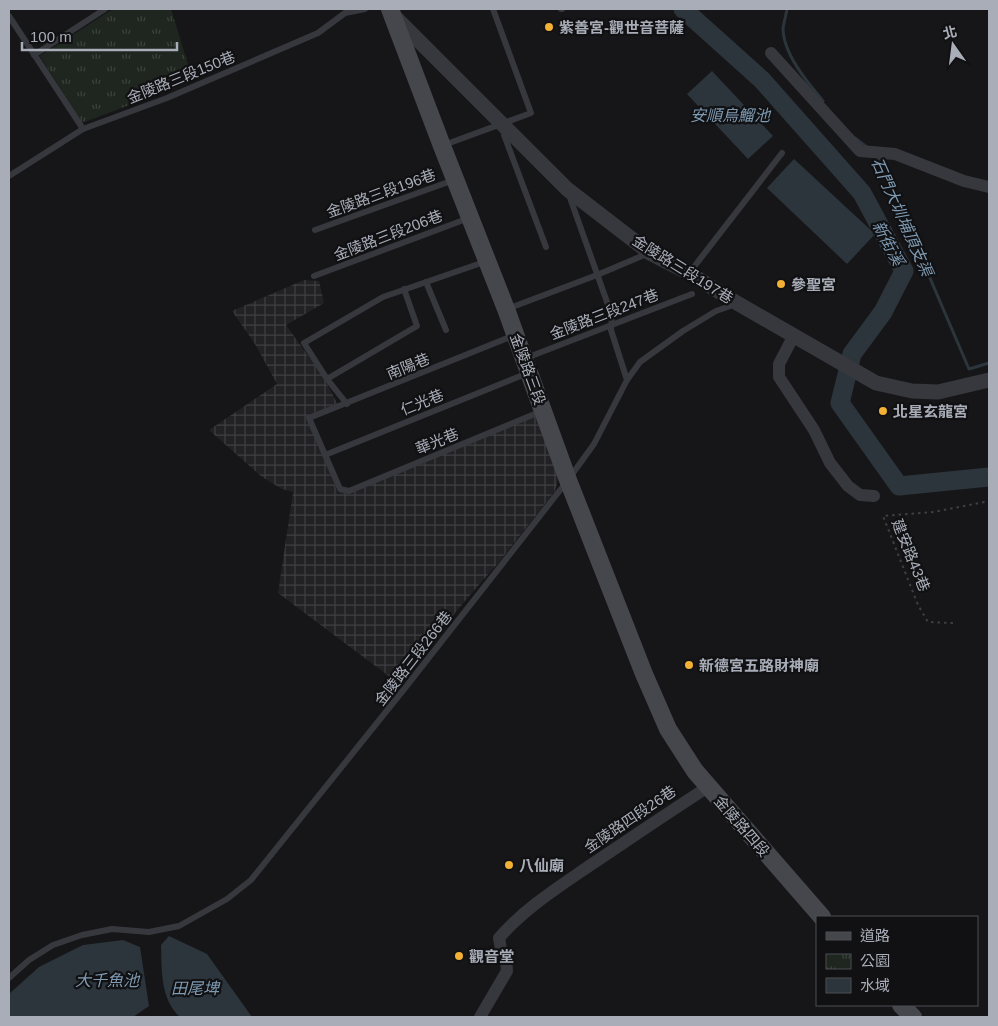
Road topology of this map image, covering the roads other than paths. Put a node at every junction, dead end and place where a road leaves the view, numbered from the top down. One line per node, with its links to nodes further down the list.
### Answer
1 (105, 9): 7 (lane)
2 (365, 9): 9 (lane, 金陵路三段150巷)
3 (493, 9): 8 (lane)
4 (391, 11): 8 (street, 金陵路三段197巷); 10 (main road, 金陵路三段)
5 (9, 16): 7 (lane)
6 (771, 53): 14 (street)
7 (34, 55): 9 (lane)
8 (503, 125): 10 (lane); 15 (street, 金陵路三段197巷); 18 (lane)
9 (82, 129): 12 (lane, 金陵路三段150巷)
10 (442, 146): 13 (main road, 金陵路三段)
11 (782, 153): 21 (lane)
12 (9, 176)
13 (456, 179): 16 (main road, 金陵路三段); 17 (lane, 金陵路三段196巷)
14 (989, 187)
15 (567, 189): 19 (street, 金陵路三段197巷); 22 (lane)
16 (470, 218): 20 (main road, 金陵路三段); 23 (lane, 金陵路三段206巷)
17 (315, 230)
18 (546, 247)
19 (650, 253): 21 (street, 金陵路三段197巷); 22 (lane)
20 (488, 260): 24 (lane); 28 (main road, 金陵路三段)
21 (690, 274): 27 (street, 金陵路三段197巷)
22 (597, 275): 28 (lane); 29 (lane)
23 (314, 276)
24 (426, 282): 25 (lane); 30 (lane)
25 (404, 289): 34 (lane); 34 (lane)
26 (692, 294): 29 (lane, 金陵路三段247巷)
27 (737, 303): 32 (street, 金陵路三段197巷); 35 (lane, 金陵路三段266巷)
28 (506, 309): 31 (main road, 金陵路三段)
29 (612, 324): 33 (lane, 金陵路三段247巷); 35 (lane)
30 (446, 330)
31 (515, 335): 33 (main road, 金陵路三段); 37 (lane, 南陽巷)
32 (794, 335): 36 (street, 金陵路三段197巷); 41 (street)
33 (527, 365): 38 (main road, 金陵路三段); 39 (lane, 仁光巷)
34 (327, 379): 37 (lane)
35 (627, 380): 40 (lane, 金陵路三段266巷)
36 (989, 380)
37 (347, 404): 39 (lane, 南陽巷)
38 (543, 411): 39 (lane, 華光巷); 40 (main road, 金陵路三段)
39 (325, 455)
40 (568, 480): 42 (main road, 金陵路三段); 45 (lane, 金陵路三段266巷)
41 (874, 496)
42 (668, 729): 43 (main road, 金陵路四段)
43 (708, 786): 44 (main road, 金陵路四段); 47 (street, 金陵路四段26巷)
44 (821, 916)
45 (9, 978)
46 (903, 1006): 48 (main road)
47 (480, 1017)
48 (913, 1017)

